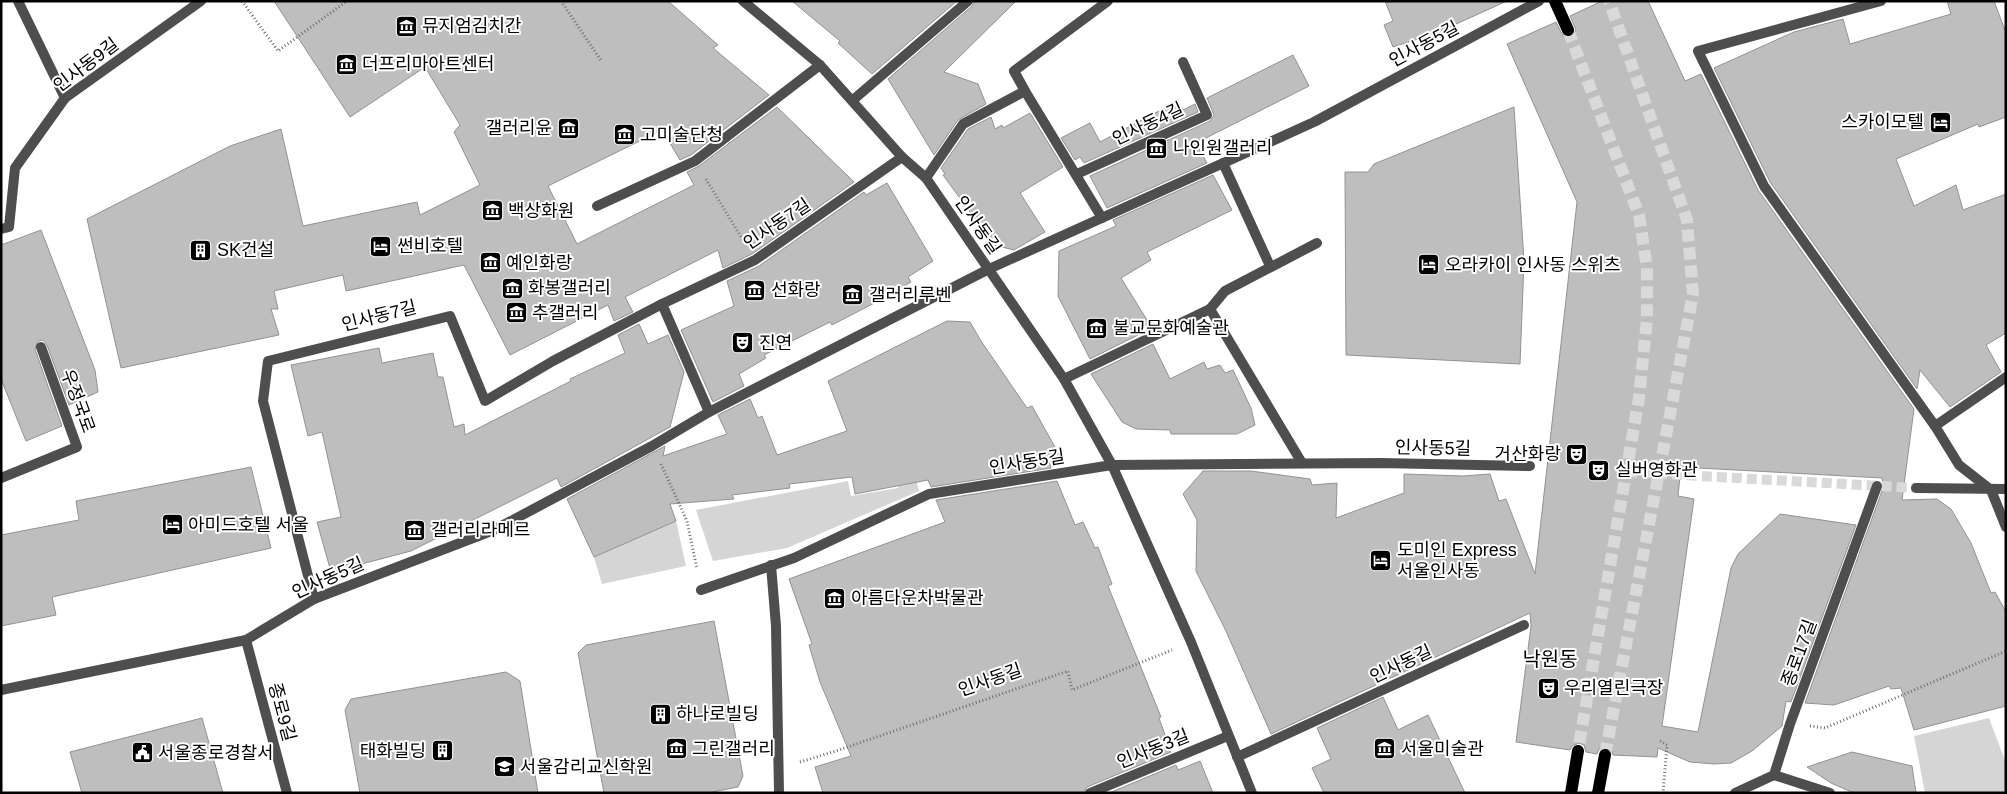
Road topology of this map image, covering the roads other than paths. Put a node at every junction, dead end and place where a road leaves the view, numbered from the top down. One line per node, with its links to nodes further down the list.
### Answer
1 (18, 1): 13 (street)
2 (201, 1): 13 (street, 인사동9길)
3 (743, 1): 11 (street, 인사동길)
4 (968, 1): 14 (street)
5 (1108, 1): 12 (street)
6 (1539, 1): 16 (street, 인사동5길)
7 (1555, 1): 9 (main road)
8 (1881, 1): 31 (street)
9 (1568, 30)
10 (1183, 62): 17 (street, 인사동4길)
11 (820, 65): 14 (street, 인사동길); 19 (street)
12 (1026, 91): 17 (street); 18 (street)
13 (65, 98): 21 (street, 인사동9길)
14 (853, 100): 15 (street, 인사동길)
15 (902, 157): 18 (street, 인사동길); 25 (street, 인사동7길)
16 (1223, 163): 20 (street, 인사동5길); 23 (street)
17 (1077, 174): 20 (street)
18 (926, 178): 24 (street, 인사동길)
19 (597, 206)
20 (1102, 218): 24 (street, 인사동5길)
21 (1, 230)
22 (1317, 243): 23 (street)
23 (1270, 266): 26 (street)
24 (989, 269): 29 (street, 인사동길); 30 (street, 인사동5길)
25 (662, 304): 30 (street); 43 (street, 인사동7길)
26 (1210, 309): 29 (street); 32 (street)
27 (41, 347): 35 (street, 우정국로)
28 (2006, 377): 31 (street)
29 (1064, 379): 33 (street, 인사동길)
30 (709, 412): 43 (street, 인사동5길)
31 (1936, 426): 39 (street)
32 (1302, 463): 33 (street, 인사동5길); 34 (street, 인사동5길)
33 (1112, 465): 41 (street, 인사동5길); 47 (street, 인사동길)
34 (1530, 466)
35 (1, 478)
36 (1877, 486): 51 (street, 종로17길)
37 (1916, 488): 39 (street)
38 (2006, 489): 39 (street)
39 (1990, 490): 40 (street)
40 (2006, 527)
41 (771, 565): 42 (street, 인사동5길); 53 (street)
42 (701, 590)
43 (314, 599): 45 (street, 인사동5길)
44 (1524, 625): 50 (street, 인사동길)
45 (246, 640): 46 (street, 인사동5길); 52 (street, 종로9길)
46 (1, 690)
47 (1228, 736): 50 (street, 인사동길); 54 (street, 인사동3길)
48 (1578, 751): 56 (main road)
49 (1605, 755): 57 (main road)
50 (1237, 756): 55 (street, 인사동길)
51 (1774, 775): 58 (street); 59 (street)
52 (287, 793)
53 (779, 793)
54 (1090, 793)
55 (1252, 793)
56 (1571, 793)
57 (1598, 793)
58 (1735, 793)
59 (1830, 793)

